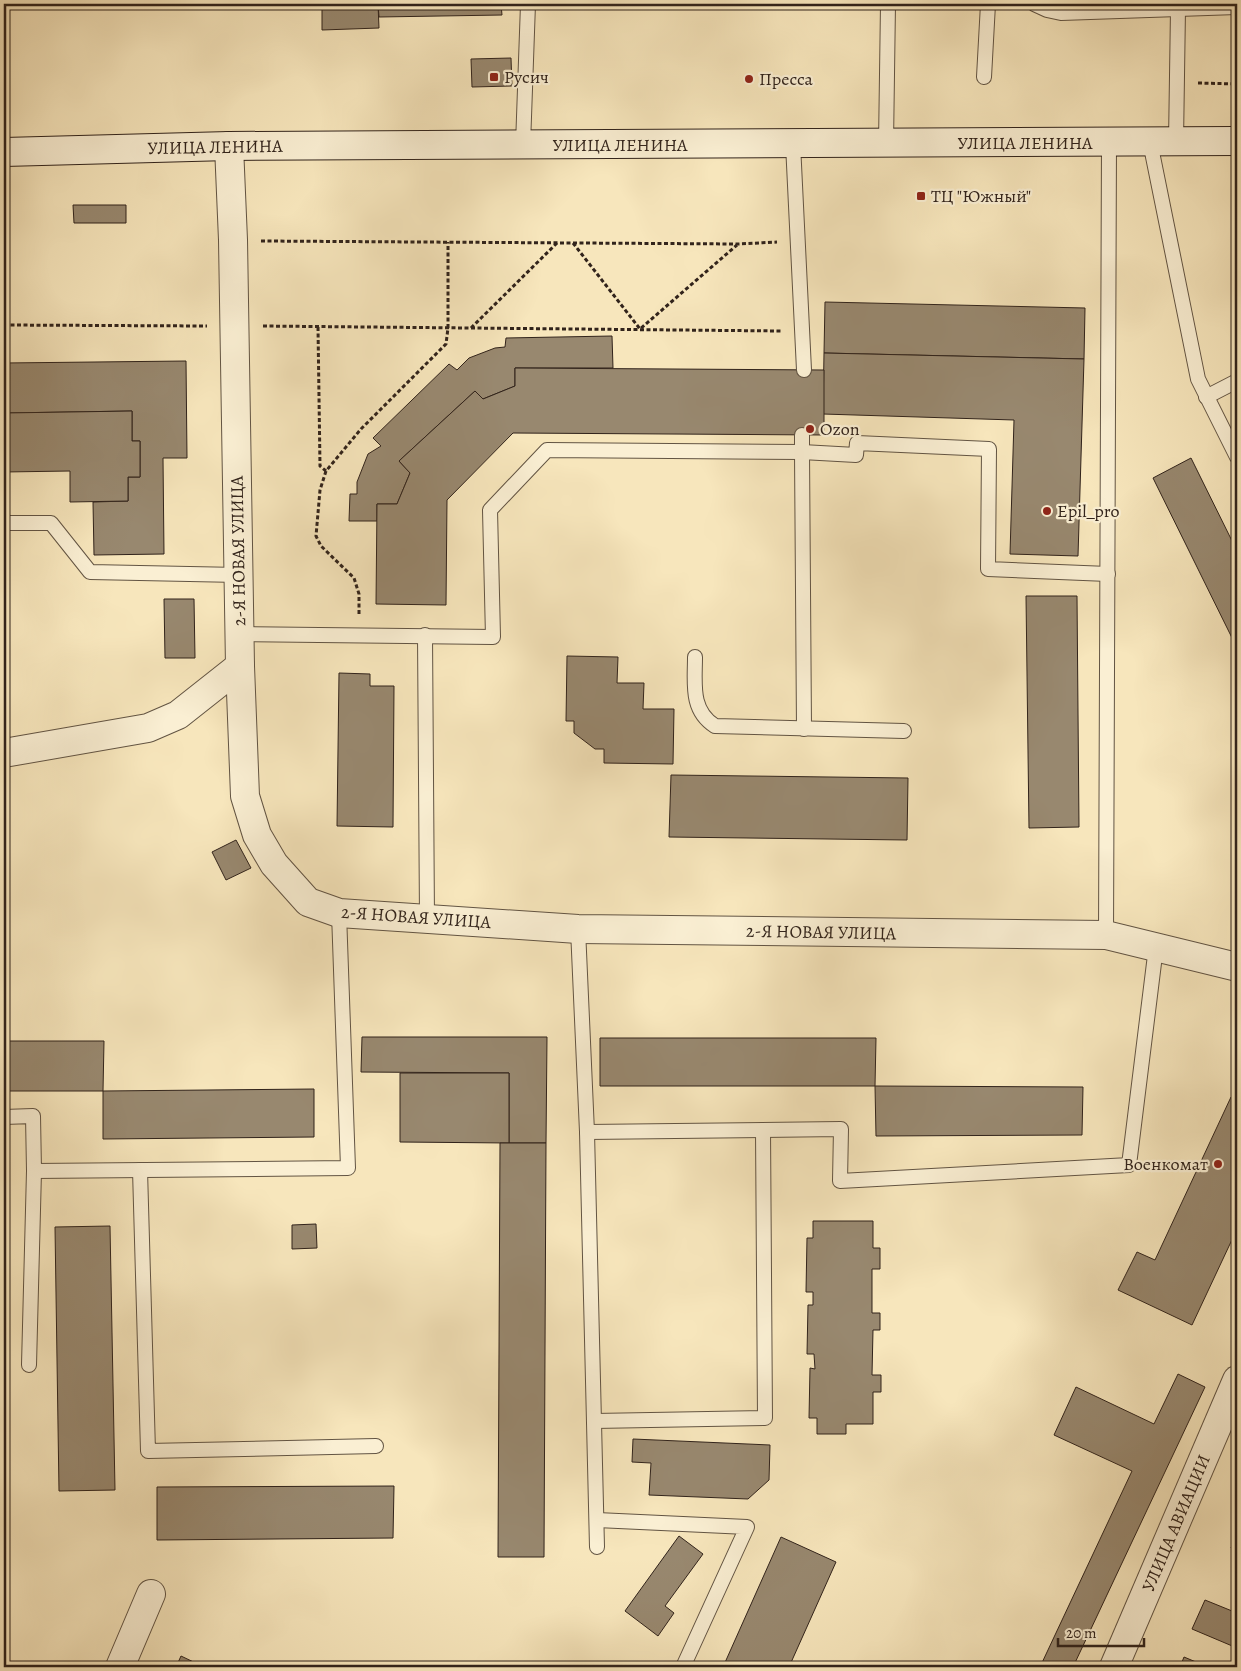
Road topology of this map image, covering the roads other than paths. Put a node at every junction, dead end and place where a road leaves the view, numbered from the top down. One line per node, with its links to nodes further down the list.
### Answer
1 (528, 4): 13 (lane)
2 (888, 4): 12 (lane)
3 (988, 4): 7 (lane)
4 (1034, 4): 6 (lane)
5 (1237, 7): 6 (lane)
6 (1178, 9): 10 (lane)
7 (984, 77)
8 (1237, 141): 10 (street, УЛИЦА ЛЕНИНА)
9 (1109, 142): 10 (street, УЛИЦА ЛЕНИНА); 12 (street, УЛИЦА ЛЕНИНА); 23 (lane)
10 (1163, 142): 18 (lane)
11 (793, 144): 12 (street, УЛИЦА ЛЕНИНА); 13 (street, УЛИЦА ЛЕНИНА); 16 (lane)
12 (886, 144)
13 (523, 145): 14 (street, УЛИЦА ЛЕНИНА)
14 (229, 146): 15 (street, УЛИЦА ЛЕНИНА); 24 (street, 2-Я НОВАЯ УЛИЦА)
15 (4, 152)
16 (804, 370)
17 (1237, 381): 18 (lane)
18 (1206, 397): 21 (lane)
19 (802, 435): 20 (lane)
20 (802, 452): 23 (lane); 26 (lane); 29 (lane)
21 (1237, 457)
22 (4, 523): 24 (lane)
23 (1108, 574): 35 (lane)
24 (239, 575): 25 (street, 2-Я НОВАЯ УЛИЦА)
25 (240, 634): 26 (lane); 28 (street, 2-Я НОВАЯ УЛИЦА)
26 (425, 635): 33 (lane)
27 (695, 657): 29 (lane)
28 (240, 666): 31 (street); 32 (street, 2-Я НОВАЯ УЛИЦА)
29 (804, 729): 30 (lane)
30 (904, 731)
31 (4, 753)
32 (339, 913): 33 (street, 2-Я НОВАЯ УЛИЦА); 41 (lane)
33 (428, 919): 34 (street, 2-Я НОВАЯ УЛИЦА)
34 (578, 928): 35 (street, 2-Я НОВАЯ УЛИЦА); 40 (lane)
35 (1106, 936): 36 (street, 2-Я НОВАЯ УЛИЦА)
36 (1156, 947): 37 (street, 2-Я НОВАЯ УЛИЦА); 39 (lane)
37 (1237, 966)
38 (4, 1117): 42 (lane)
39 (763, 1130): 40 (lane); 45 (lane)
40 (587, 1132): 45 (lane)
41 (140, 1170): 42 (lane); 46 (lane)
42 (34, 1171): 43 (lane)
43 (29, 1365)
44 (1237, 1380): 52 (street, УЛИЦА АВИАЦИИ)
45 (594, 1421): 47 (lane)
46 (376, 1446)
47 (597, 1520): 48 (lane); 51 (lane)
48 (597, 1547)
49 (151, 1594): 50 (street)
50 (120, 1667)
51 (683, 1667)
52 (1114, 1667)

